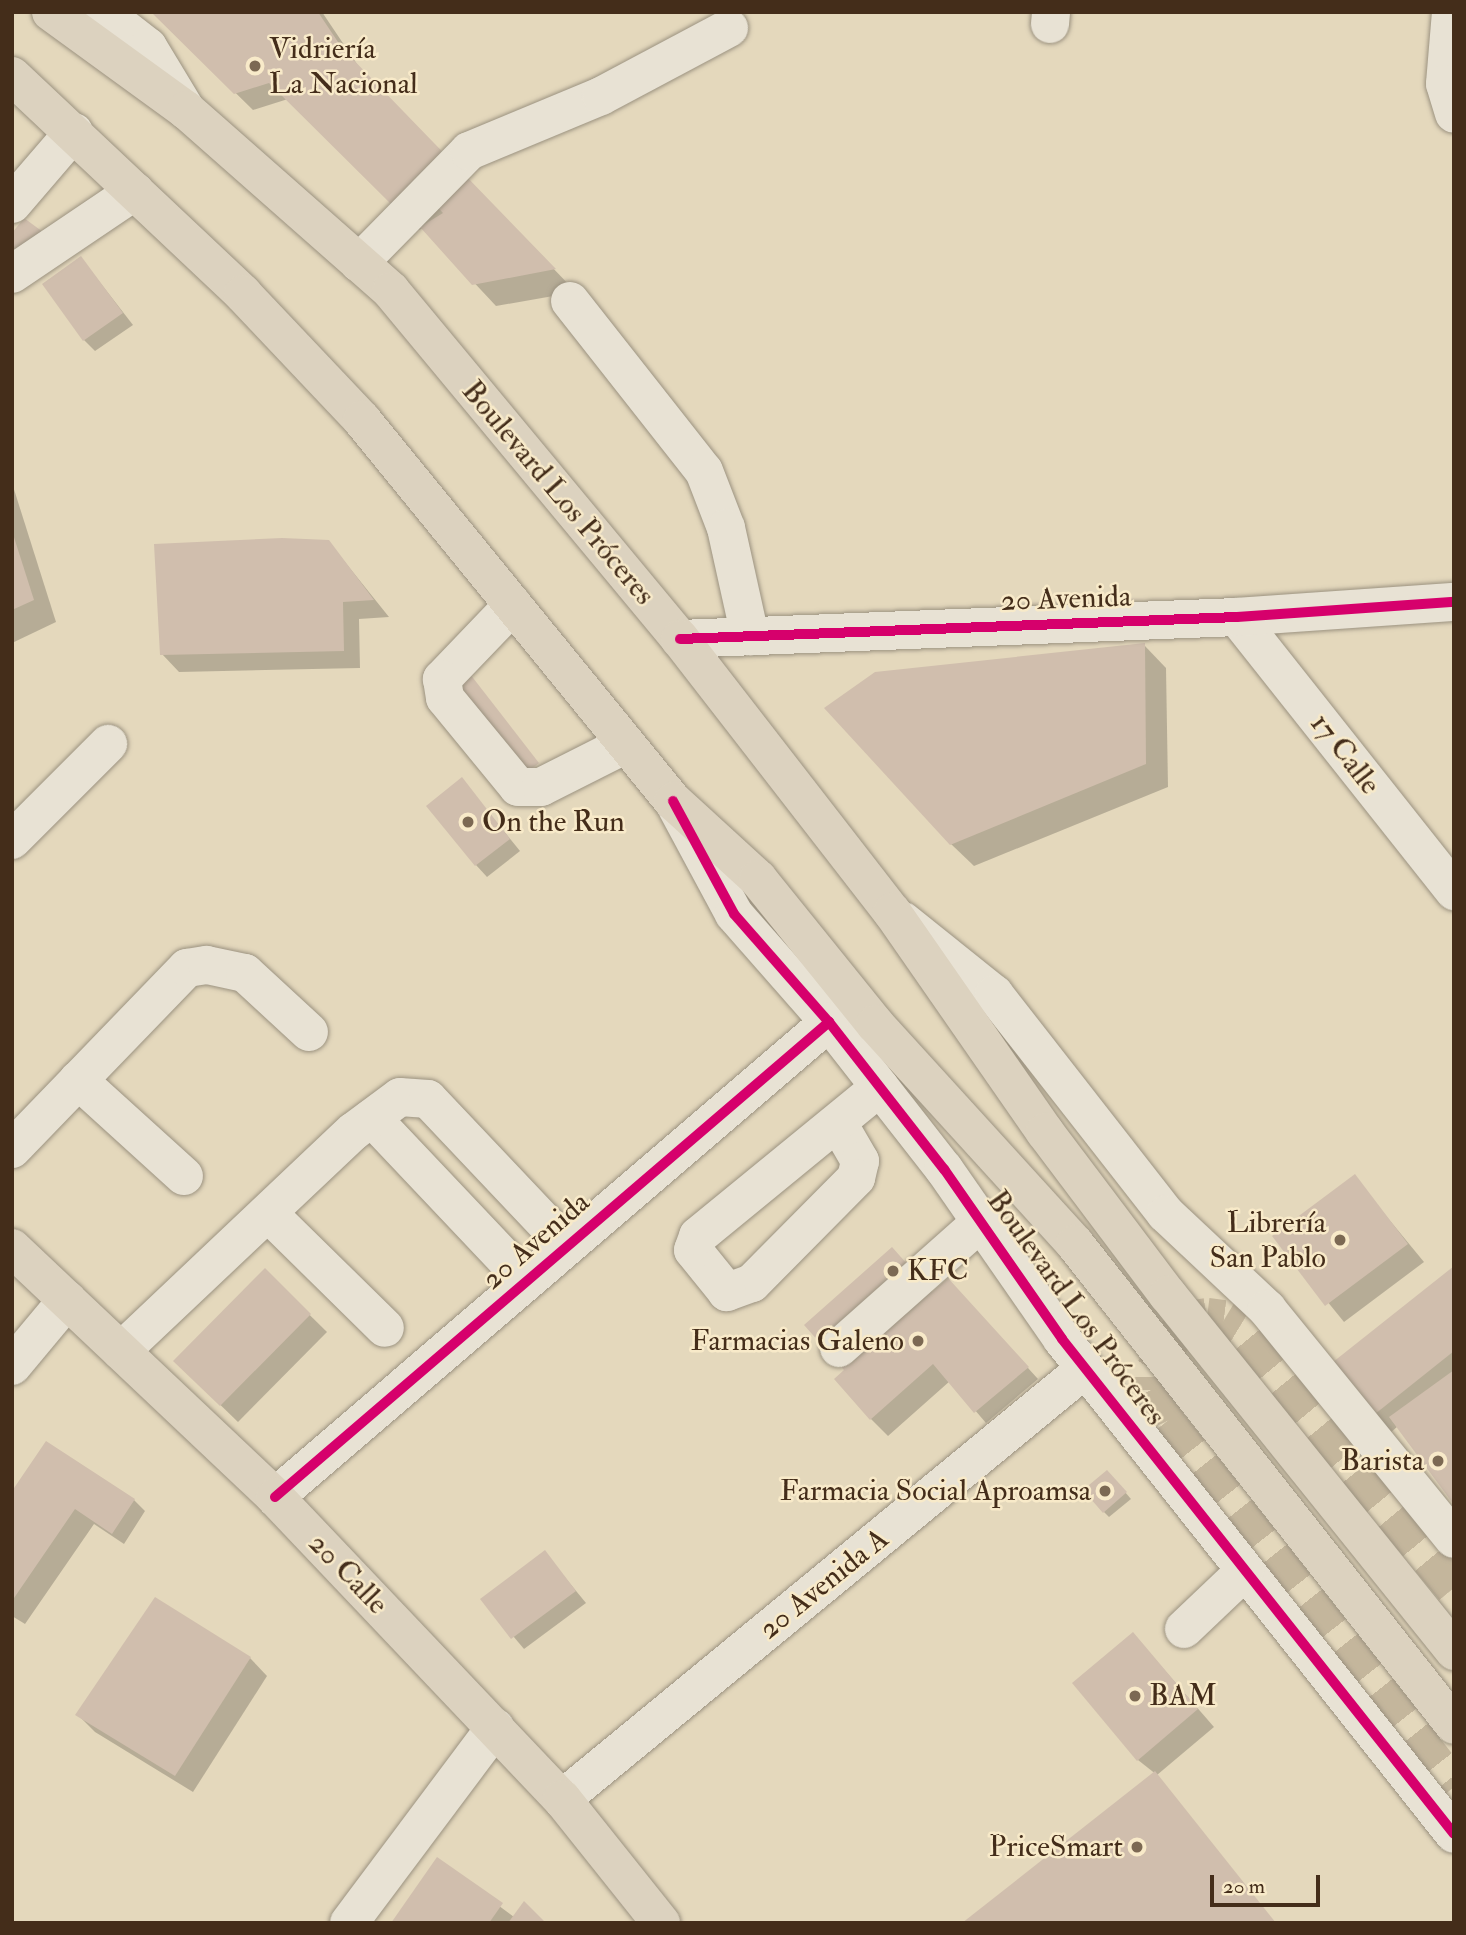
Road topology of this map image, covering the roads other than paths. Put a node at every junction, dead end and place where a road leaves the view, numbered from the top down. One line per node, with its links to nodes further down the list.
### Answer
1 (51, 12): 7 (main road, Boulevard Los Próceres)
2 (103, 12): 7 (street, Boulevard Los Próceres)
3 (1451, 12): 8 (street)
4 (729, 28): 12 (street)
5 (12, 76): 9 (main road, Boulevard Los Próceres)
6 (12, 85): 9 (street, Boulevard Los Próceres)
7 (186, 110): 12 (main road, Boulevard Los Próceres)
8 (1454, 114)
9 (66, 124): 10 (main road, Boulevard Los Próceres); 11 (street)
10 (135, 191): 13 (street); 16 (main road, Boulevard Los Próceres)
11 (12, 204)
12 (359, 262): 19 (main road, Boulevard Los Próceres)
13 (12, 274)
14 (570, 301): 18 (street)
15 (1454, 601): 17 (street, 20 Avenida)
16 (513, 605): 21 (main road, Boulevard Los Próceres); 21 (street)
17 (1237, 617): 18 (street, 20 Avenida); 24 (street, 17 Calle)
18 (750, 636): 19 (street, 20 Avenida)
19 (680, 639): 25 (main road, Boulevard Los Próceres)
20 (108, 744): 23 (street)
21 (626, 744): 22 (main road, Boulevard Los Próceres)
22 (673, 801): 26 (street, Boulevard Los Próceres); 50 (main road, Boulevard Los Próceres)
23 (12, 840)
24 (1454, 891)
25 (892, 912): 46 (street, Boulevard Los Próceres); 49 (main road, Boulevard Los Próceres)
26 (829, 1022): 29 (street, Boulevard Los Próceres); 36 (street, 20 Avenida)
27 (309, 1032): 28 (street)
28 (78, 1080): 32 (street); 33 (street)
29 (880, 1087): 31 (street); 35 (street, Boulevard Los Próceres)
30 (372, 1118): 34 (street); 36 (street); 38 (street)
31 (838, 1123): 31 (street)
32 (12, 1149)
33 (184, 1176)
34 (270, 1215): 40 (street); 42 (street)
35 (982, 1221): 41 (street); 44 (street, Boulevard Los Próceres)
36 (567, 1246): 38 (street, 20 Avenida)
37 (12, 1248): 39 (main road, 20 Calle)
38 (526, 1281): 45 (street, 20 Avenida)
39 (67, 1300): 42 (main road, 20 Calle); 43 (street)
40 (385, 1328)
41 (839, 1348)
42 (121, 1351): 45 (main road, 20 Calle)
43 (12, 1366)
44 (1085, 1369): 47 (street, Boulevard Los Próceres); 52 (street, 20 Avenida A)
45 (275, 1497): 51 (main road, 20 Calle)
46 (1454, 1539)
47 (1245, 1571): 48 (street); 53 (street, Boulevard Los Próceres)
48 (1184, 1629)
49 (1454, 1651)
50 (1454, 1725)
51 (495, 1728): 52 (main road, 20 Calle); 54 (street)
52 (562, 1799): 55 (main road, 20 Calle)
53 (1454, 1835)
54 (349, 1923)
55 (661, 1923)

